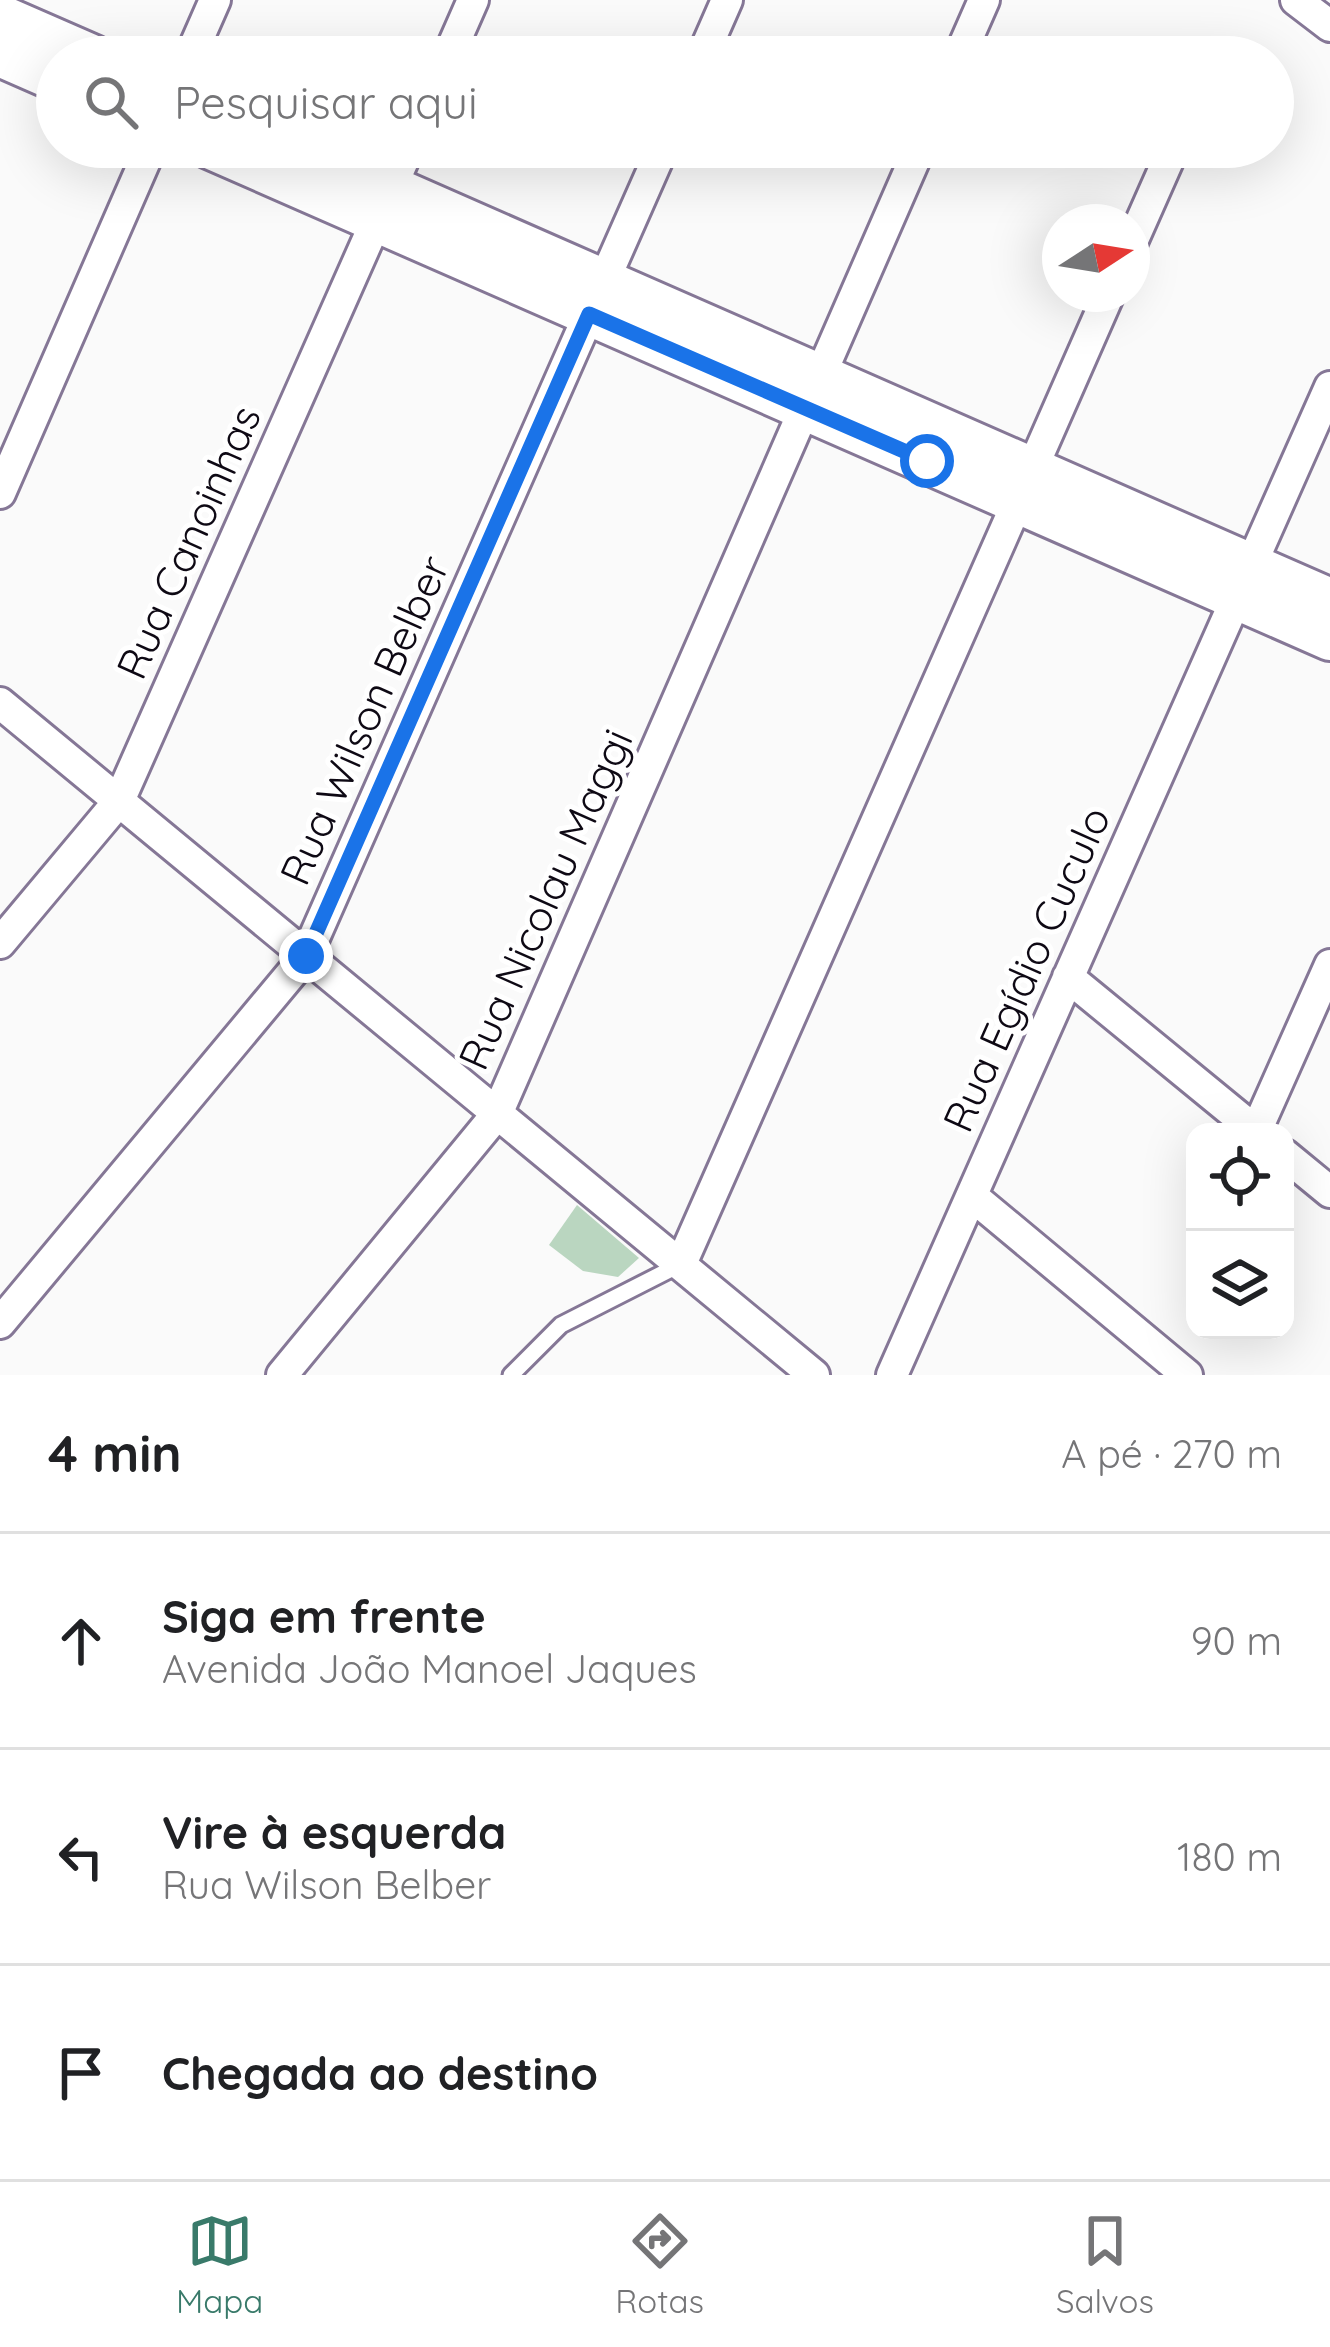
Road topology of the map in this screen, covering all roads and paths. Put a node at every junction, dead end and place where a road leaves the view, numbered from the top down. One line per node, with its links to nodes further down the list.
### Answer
1 (215, 0): 9 (street)
2 (473, 0): 10 (street)
3 (728, 0): 11 (street)
4 (984, 0): 12 (street)
5 (1296, 0): 7 (street)
6 (0, 16): 8 (street)
7 (1327, 18)
8 (46, 36)
9 (199, 36)
10 (457, 36)
11 (712, 36)
12 (968, 36)
13 (0, 55): 14 (street)
14 (36, 71)
15 (142, 168): 29 (street)
16 (273, 168): 22 (street)
17 (330, 168): 22 (street)
18 (399, 168): 22 (street, Rua Canoinhas)
19 (654, 168): 24 (street, Rua Wilson Belber)
20 (911, 168): 27 (street, Rua Nicolau Maggi)
21 (1165, 168): 23 (street)
22 (383, 204): 24 (street); 34 (street, Rua Canoinhas)
23 (1149, 204)
24 (596, 297): 27 (street); 36 (street, Rua Wilson Belber)
25 (1101, 312): 28 (street)
26 (1330, 387): 30 (street, Rua Egídio Cuculo)
27 (812, 392): 28 (street); 39 (street, Rua Nicolau Maggi)
28 (1025, 485): 30 (street); 45 (street)
29 (0, 493)
30 (1244, 582): 31 (street); 32 (street); 38 (street, Rua Egídio Cuculo)
31 (1330, 600)
32 (1330, 639)
33 (0, 703): 34 (street)
34 (119, 801): 35 (street, Rua Canoinhas); 36 (street)
35 (0, 944)
36 (306, 956): 39 (street); 46 (street, Rua Wilson Belber)
37 (1330, 964): 41 (street)
38 (1068, 977): 40 (street); 44 (street, Rua Egídio Cuculo)
39 (497, 1114): 45 (street); 47 (street, Rua Nicolau Maggi)
40 (1246, 1123)
41 (1260, 1123)
42 (1294, 1162): 43 (street)
43 (1330, 1192)
44 (972, 1196): 50 (street, Rua Egídio Cuculo); 51 (street)
45 (681, 1264): 48 (lane); 49 (street)
46 (0, 1323)
47 (282, 1375)
48 (511, 1375)
49 (814, 1375)
50 (892, 1375)
51 (1187, 1375)

